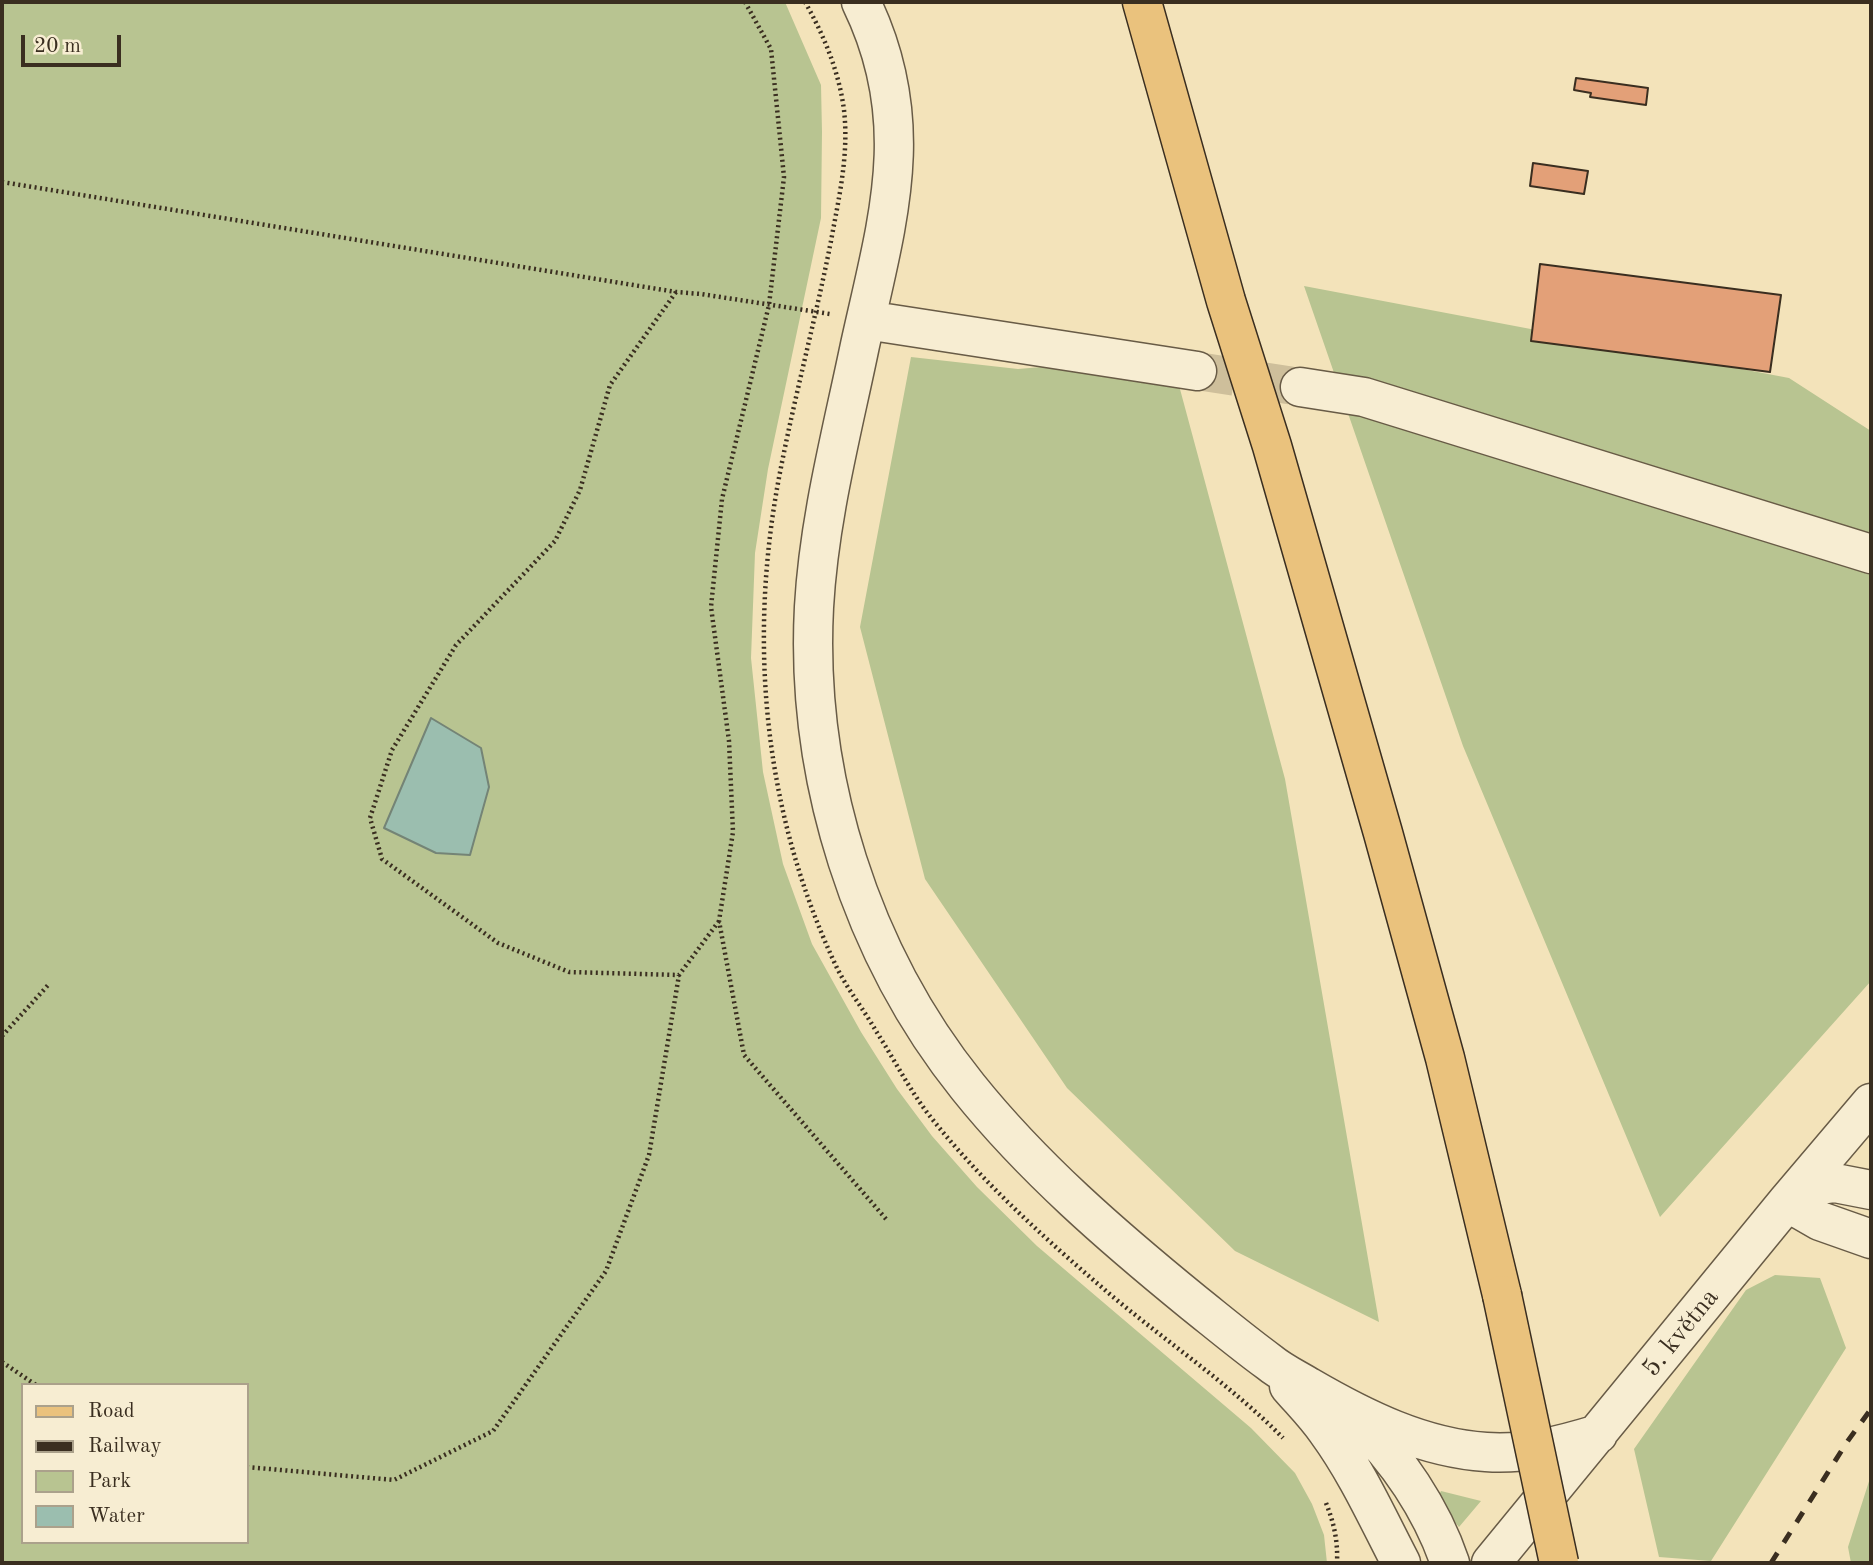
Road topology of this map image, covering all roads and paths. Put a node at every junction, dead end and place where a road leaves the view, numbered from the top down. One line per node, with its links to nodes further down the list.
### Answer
1 (745, 2): 7 (path)
2 (805, 2): 8 (path)
3 (861, 2): 9 (street)
4 (1142, 2): 36 (main road, bridge)
5 (2, 182): 6 (path)
6 (676, 292): 7 (path); 14 (path)
7 (769, 304): 8 (path); 13 (path)
8 (817, 312): 9 (path); 27 (path)
9 (866, 320): 10 (street); 23 (street)
10 (1197, 371)
11 (1300, 387): 12 (street)
12 (1871, 554)
13 (719, 921): 14 (path); 20 (path)
14 (679, 975): 28 (path)
15 (50, 983): 16 (path)
16 (2, 1036)
17 (1871, 1103): 19 (street, 5. května)
18 (1871, 1190): 19 (street)
19 (1793, 1195): 21 (street); 26 (street, 5. května)
20 (886, 1219)
21 (1871, 1239)
22 (2, 1362): 24 (path)
23 (1272, 1365): 25 (street); 30 (street)
24 (33, 1383)
25 (1339, 1404): 26 (street); 34 (street)
26 (1598, 1434): 35 (street, 5. května)
27 (1290, 1445)
28 (248, 1467)
29 (1324, 1497): 31 (path)
30 (1371, 1504): 32 (street); 33 (street)
31 (1337, 1563)
32 (1375, 1563)
33 (1401, 1563)
34 (1450, 1563)
35 (1491, 1563)
36 (1559, 1563)

